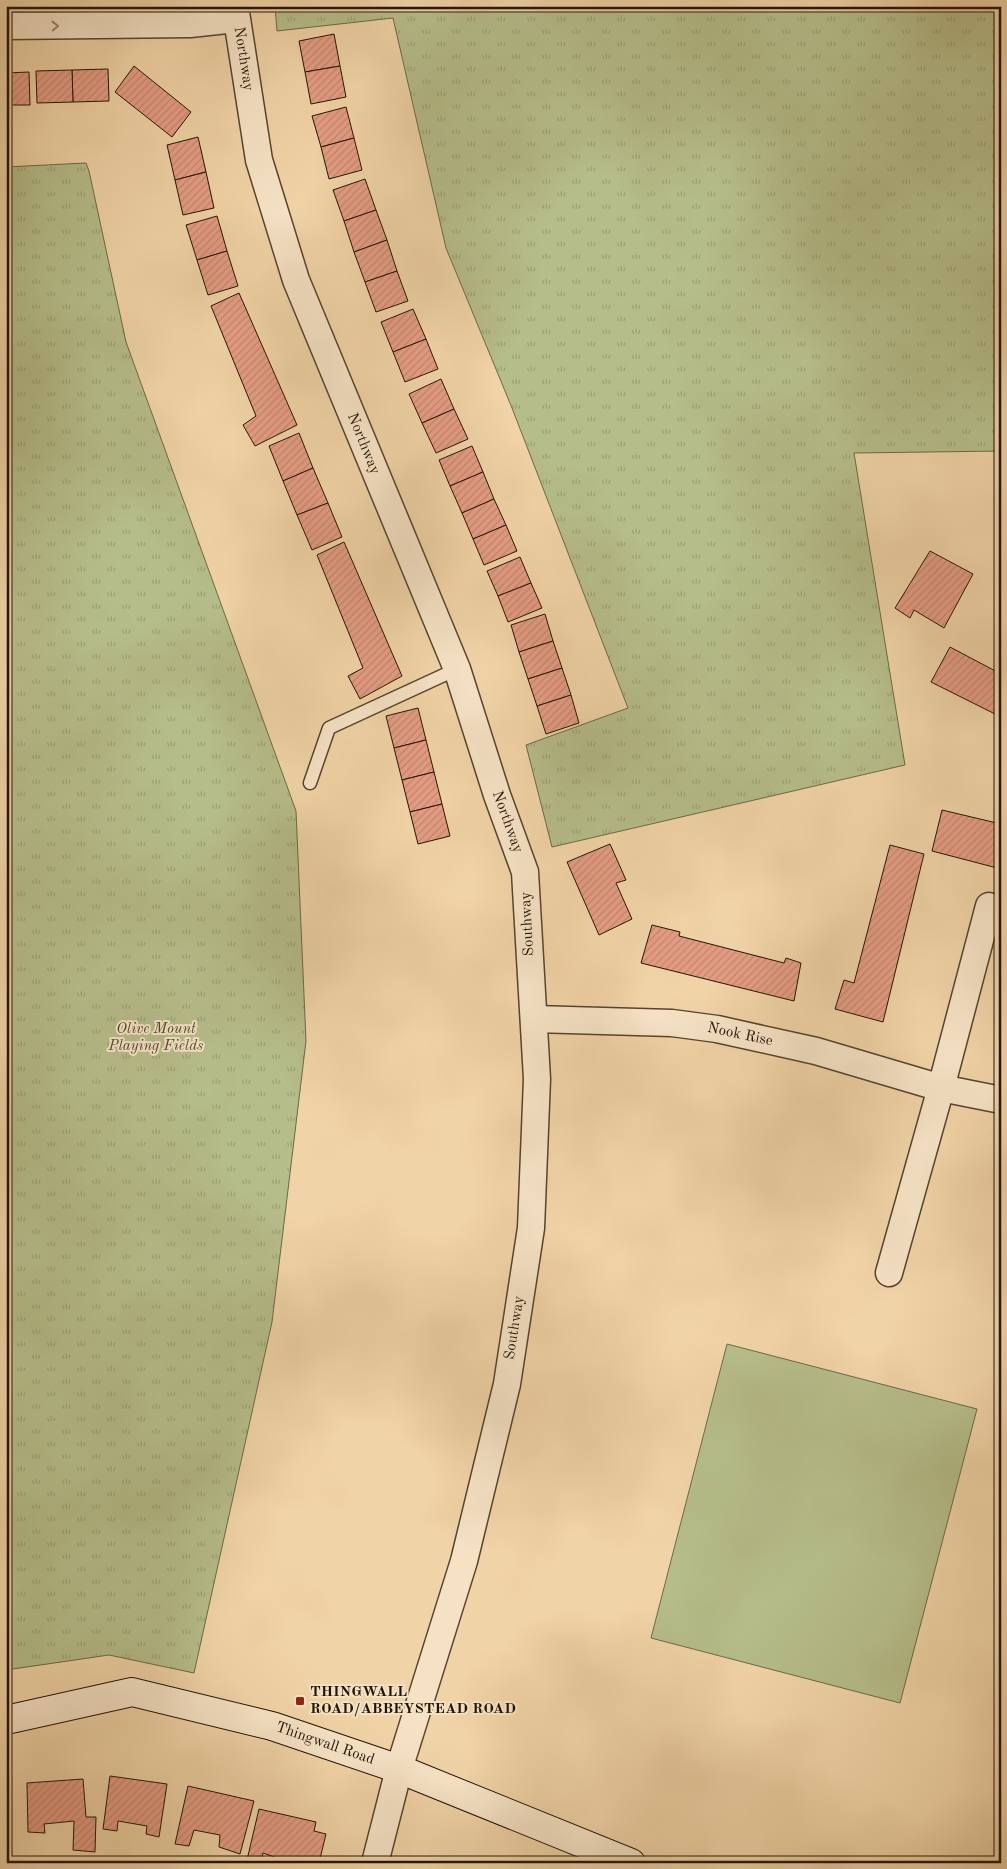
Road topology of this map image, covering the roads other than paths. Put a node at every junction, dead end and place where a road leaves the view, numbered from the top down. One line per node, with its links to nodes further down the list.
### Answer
1 (235, 13): 2 (street, one-way to 1); 3 (street, Northway)
2 (6, 26)
3 (457, 669): 4 (lane); 5 (street, Northway)
4 (310, 783)
5 (525, 872): 7 (street, Southway)
6 (989, 906): 8 (street)
7 (534, 1019): 8 (street, Nook Rise); 12 (street, Southway)
8 (941, 1088): 9 (street, Nook Rise); 10 (street)
9 (1001, 1100)
10 (889, 1273)
11 (6, 1720): 12 (street, Thingwall Road)
12 (399, 1769): 13 (street, Southway); 14 (street, Thingwall Road)
13 (375, 1863)
14 (631, 1863)

